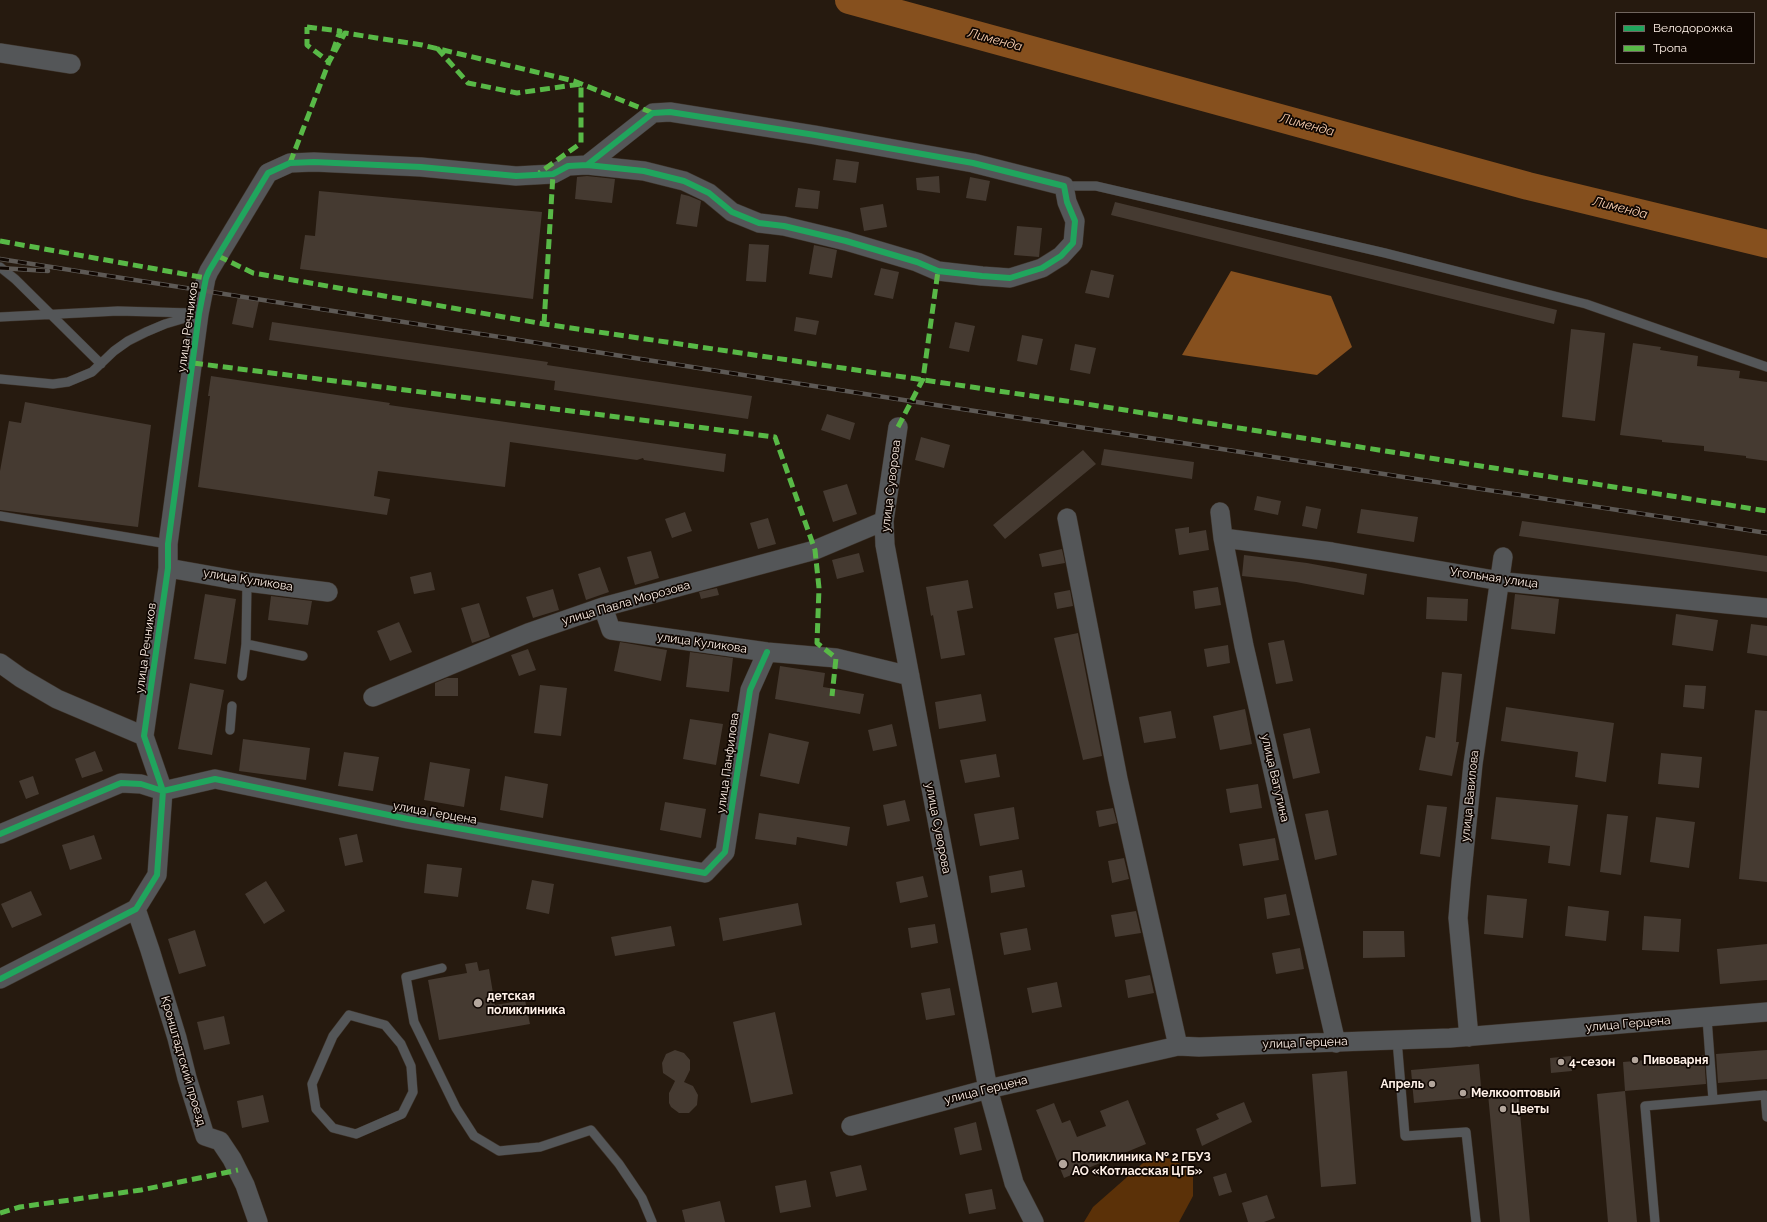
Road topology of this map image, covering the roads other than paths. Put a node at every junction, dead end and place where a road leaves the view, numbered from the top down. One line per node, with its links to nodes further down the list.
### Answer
1 (0, 53): 2 (street)
2 (71, 64)
3 (587, 165): 4 (street); 4 (street, улица Речников); 6 (street, улица Речников)
4 (1064, 186): 10 (lane)
5 (0, 267): 7 (lane)
6 (199, 314): 7 (lane); 9 (lane); 18 (street, улица Речников)
7 (50, 315): 8 (lane); 9 (lane)
8 (0, 317)
9 (101, 364): 11 (lane)
10 (1767, 367)
11 (0, 379)
12 (898, 427): 16 (street, улица Суворова)
13 (1220, 512): 17 (street, улица Ватутина)
14 (0, 516): 18 (lane)
15 (1067, 518): 48 (street)
16 (884, 521): 24 (street, улица Павла Морозова); 31 (street, улица Суворова)
17 (1223, 538): 21 (street, Угольная улица); 47 (street, улица Ватутина)
18 (168, 544): 20 (street, улица Речников)
19 (1503, 557): 21 (street, улица Вавилова)
20 (168, 568): 22 (street, улица Куликова); 35 (street, улица Речников)
21 (1499, 580): 25 (street, Угольная улица); 45 (street, улица Вавилова)
22 (247, 582): 23 (street, улица Куликова); 26 (lane)
23 (328, 592)
24 (603, 607): 27 (street, улица Куликова); 32 (street, улица Павла Морозова)
25 (1767, 608)
26 (246, 644): 28 (lane); 30 (lane)
27 (767, 652): 31 (street, улица Куликова); 38 (street, улица Панфилова)
28 (303, 656)
29 (0, 663): 35 (street)
30 (242, 676)
31 (910, 676): 49 (street, улица Суворова)
32 (373, 696)
33 (232, 706): 34 (lane)
34 (230, 730)
35 (144, 736): 36 (street, улица Речников)
36 (163, 791): 37 (street); 38 (street, улица Герцена); 39 (street, улица Речников)
37 (0, 834)
38 (705, 873)
39 (136, 909): 41 (street); 53 (street, Кронштадтский проезд)
40 (442, 968): 54 (lane)
41 (0, 979)
42 (1767, 1012): 44 (street, улица Герцена)
43 (349, 1015): 43 (lane)
44 (1707, 1018): 45 (street, улица Герцена); 50 (lane)
45 (1469, 1037): 46 (street, улица Герцена)
46 (1398, 1040): 47 (street, улица Герцена); 56 (lane)
47 (1336, 1042): 48 (street, улица Герцена)
48 (1178, 1046): 49 (street, улица Герцена)
49 (988, 1089): 52 (street, улица Герцена); 55 (street, улица Суворова)
50 (1713, 1100): 51 (lane); 57 (lane)
51 (1767, 1117)
52 (851, 1126)
53 (258, 1222)
54 (652, 1222)
55 (1034, 1222)
56 (1476, 1222)
57 (1654, 1222)

